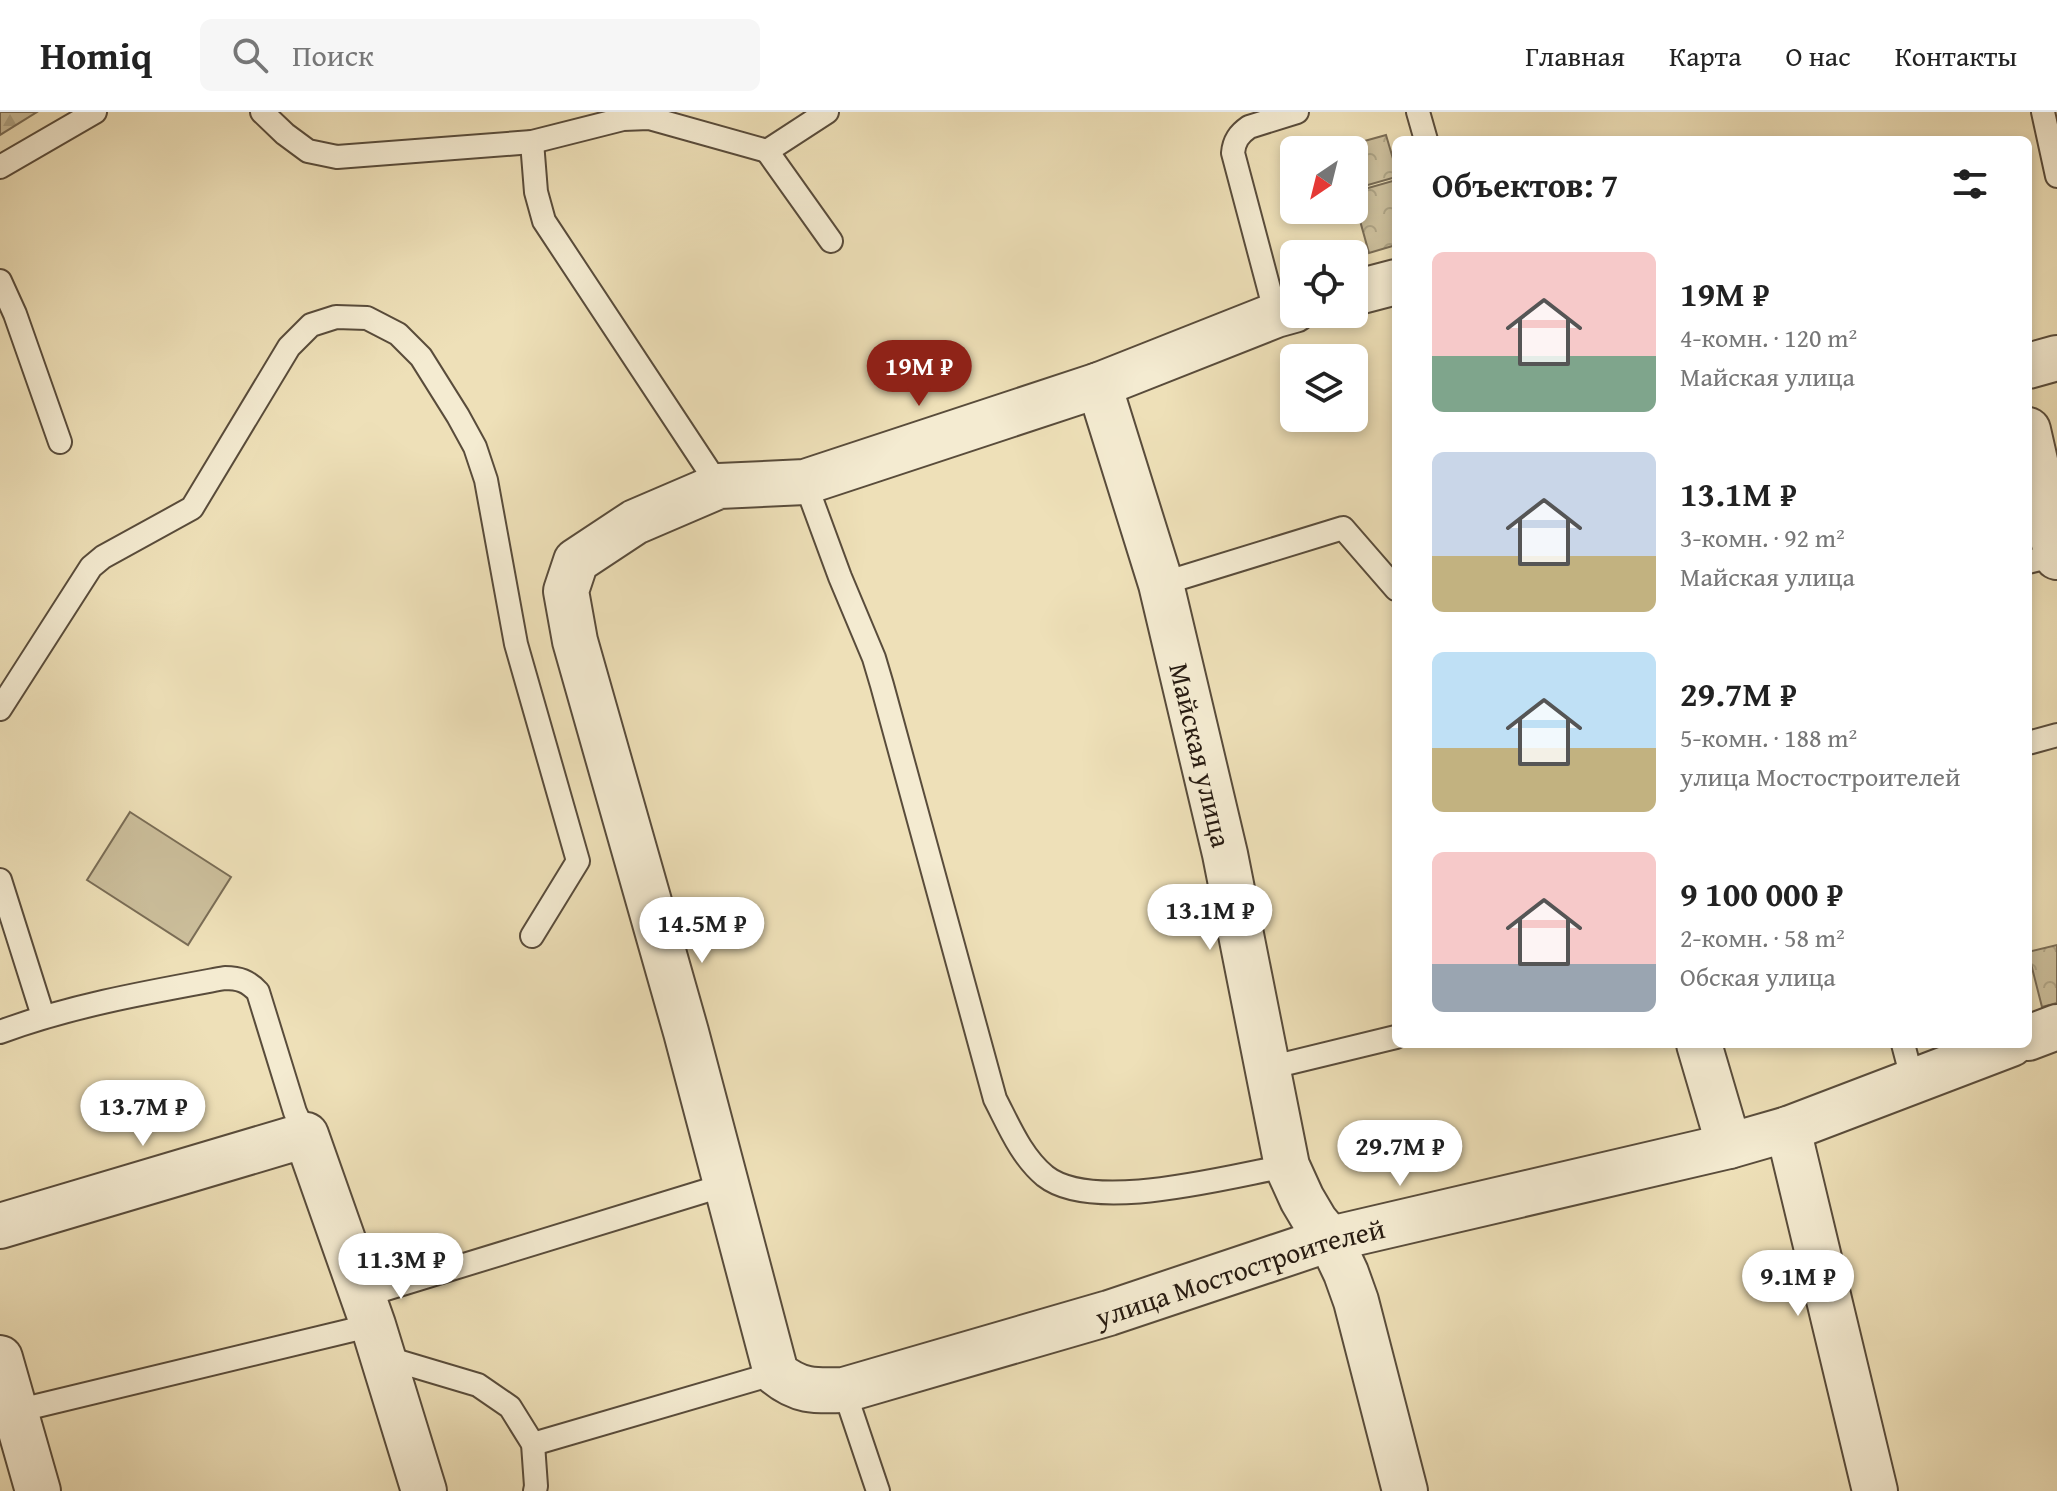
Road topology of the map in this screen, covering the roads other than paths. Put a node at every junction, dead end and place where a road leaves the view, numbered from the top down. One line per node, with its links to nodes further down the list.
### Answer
1 (95, 112): 10 (lane)
2 (262, 112): 8 (lane)
3 (827, 112): 9 (lane)
4 (1297, 112): 16 (lane)
5 (1418, 112): 7 (lane)
6 (2043, 112): 11 (lane)
7 (1425, 136)
8 (532, 142): 9 (lane); 24 (lane)
9 (767, 151): 12 (lane)
10 (0, 167)
11 (2057, 176)
12 (831, 241)
13 (0, 281): 21 (lane)
14 (1392, 283): 15 (street)
15 (1368, 289)
16 (1280, 297)
17 (1280, 314): 20 (street)
18 (2057, 358): 19 (street)
19 (2032, 365)
20 (1099, 385): 23 (street); 27 (street, Майская улица)
21 (60, 442)
22 (2032, 447): 25 (street)
23 (805, 482): 24 (street); 46 (lane)
24 (719, 486): 47 (street)
25 (2057, 556): 26 (lane)
26 (2032, 561)
27 (1161, 584): 28 (lane); 42 (street, Майская улица)
28 (1392, 584)
29 (0, 709): 33 (lane)
30 (2057, 735): 31 (lane)
31 (2032, 742)
32 (0, 880): 34 (lane)
33 (532, 936)
34 (43, 1016): 36 (lane); 44 (lane)
35 (2057, 1027): 37 (street)
36 (0, 1032)
37 (2032, 1036)
38 (1392, 1038): 42 (lane)
39 (1700, 1048): 45 (street)
40 (1989, 1048): 41 (street, улица Мостостроителей)
41 (1908, 1063): 43 (street, улица Мостостроителей)
42 (1268, 1068): 46 (street, Майская улица)
43 (1788, 1129): 45 (street, улица Мостостроителей); 61 (street)
44 (306, 1135): 48 (street); 50 (street)
45 (1729, 1146): 49 (street, улица Мостостроителей)
46 (1287, 1166): 49 (street, Майская улица)
47 (728, 1184): 50 (lane); 52 (street)
48 (0, 1226)
49 (1330, 1239): 53 (street, улица Мостостроителей); 60 (street, Майская улица)
50 (373, 1326): 54 (lane); 55 (lane); 57 (street)
51 (0, 1358): 54 (street)
52 (782, 1378): 53 (street, улица Мостостроителей); 55 (lane)
53 (844, 1390): 59 (lane)
54 (16, 1411): 56 (street)
55 (533, 1444): 58 (lane)
56 (38, 1491)
57 (424, 1491)
58 (535, 1491)
59 (878, 1491)
60 (1405, 1491)
61 (1875, 1491)

